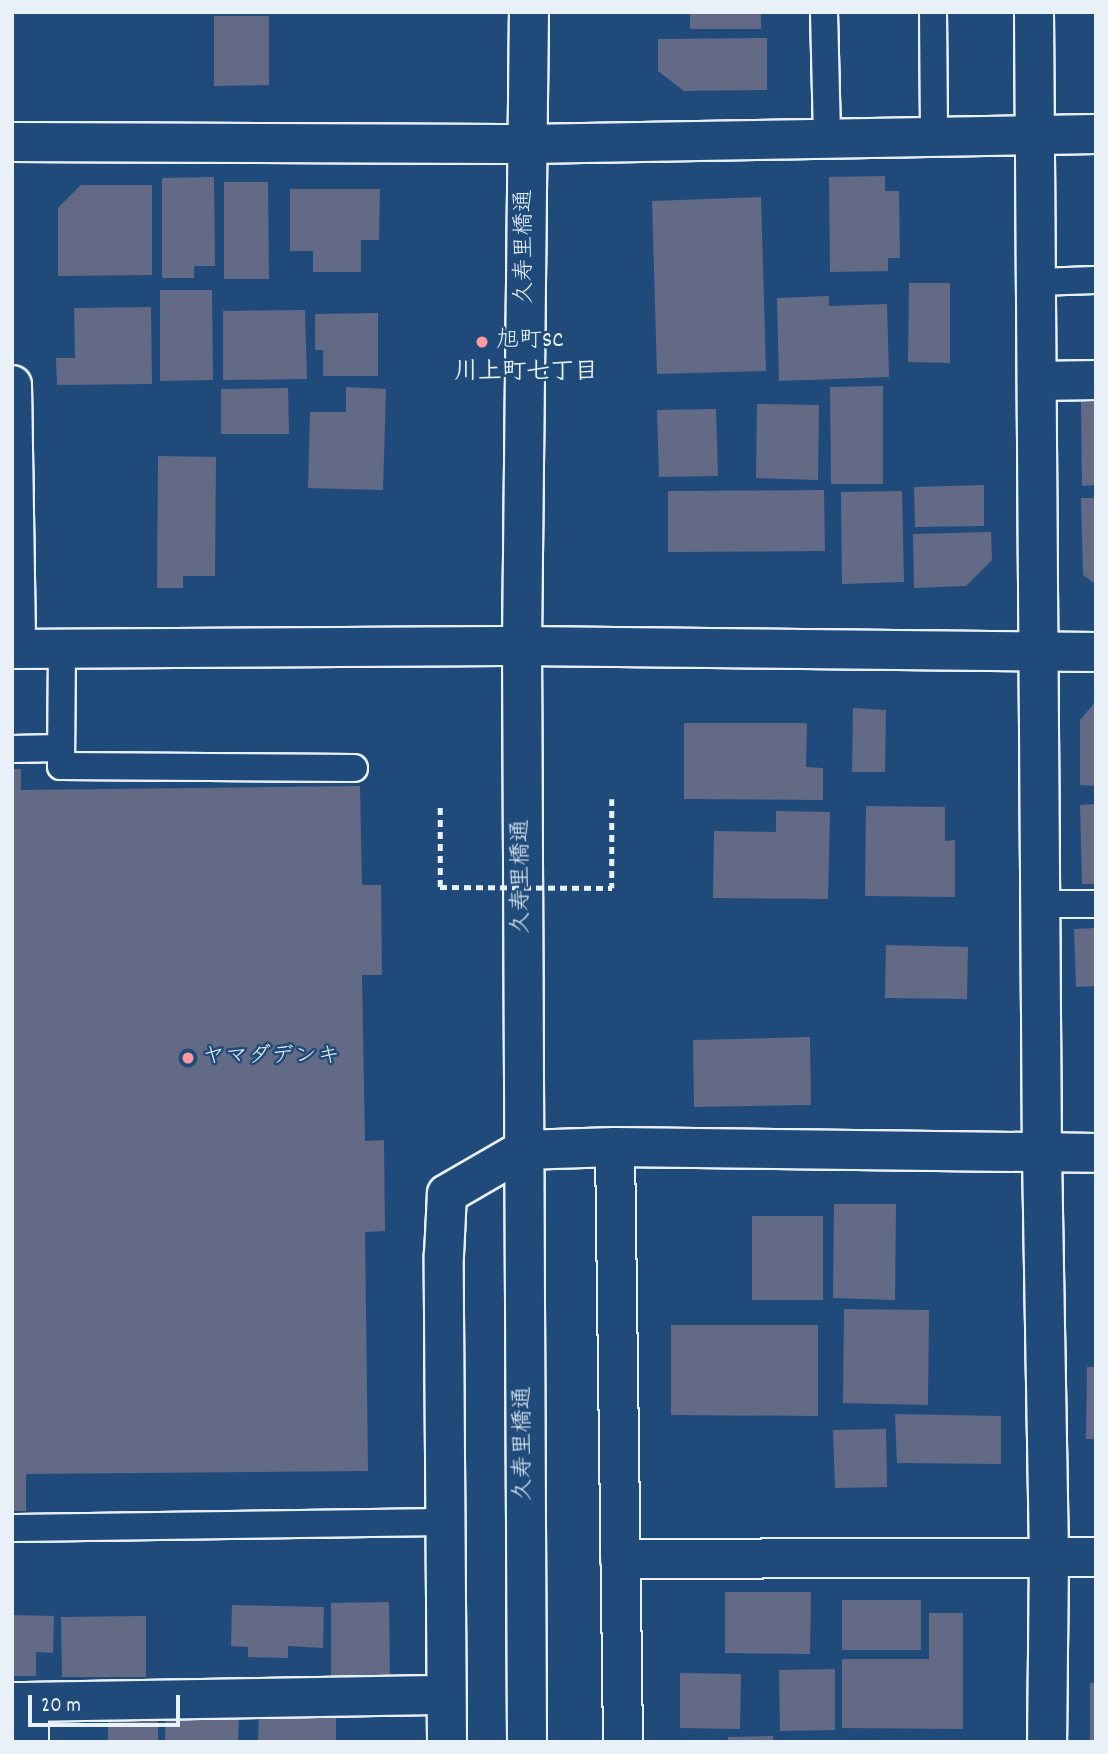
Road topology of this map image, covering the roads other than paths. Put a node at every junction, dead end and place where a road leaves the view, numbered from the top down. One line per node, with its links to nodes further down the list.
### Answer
1 (529, 12): 10 (street, 久寿里橋通)
2 (824, 12): 8 (lane)
3 (933, 12): 7 (lane)
4 (1034, 12): 5 (street)
5 (1034, 134): 6 (street); 7 (street); 12 (street)
6 (1096, 134)
7 (934, 136): 8 (street)
8 (827, 138): 10 (street)
9 (12, 142): 10 (street)
10 (526, 144): 17 (street, 久寿里橋通)
11 (1096, 280): 12 (lane)
12 (1036, 282): 14 (street)
13 (1096, 380): 14 (street)
14 (1037, 381): 20 (street)
15 (12, 385): 16 (street)
16 (12, 393): 18 (street)
17 (522, 646): 19 (street); 20 (street); 28 (street, 久寿里橋通)
18 (14, 649): 19 (street)
19 (62, 649): 22 (lane)
20 (1041, 652): 21 (street); 25 (street)
21 (1096, 652)
22 (61, 748): 23 (lane); 24 (lane)
23 (12, 749)
24 (354, 768)
25 (1042, 904): 26 (lane); 30 (street)
26 (1096, 904)
27 (615, 1147): 28 (street); 30 (street); 35 (street)
28 (523, 1150): 31 (street); 40 (street, 久寿里橋通)
29 (1096, 1153): 30 (street)
30 (1042, 1154): 33 (street)
31 (446, 1522): 32 (lane); 36 (street)
32 (12, 1528)
33 (1049, 1557): 34 (street); 35 (street); 42 (street)
34 (1096, 1557)
35 (620, 1559): 41 (street)
36 (446, 1695): 37 (street); 39 (street)
37 (21, 1702): 38 (street)
38 (29, 1742)
39 (447, 1742)
40 (527, 1742)
41 (623, 1742)
42 (1047, 1742)

